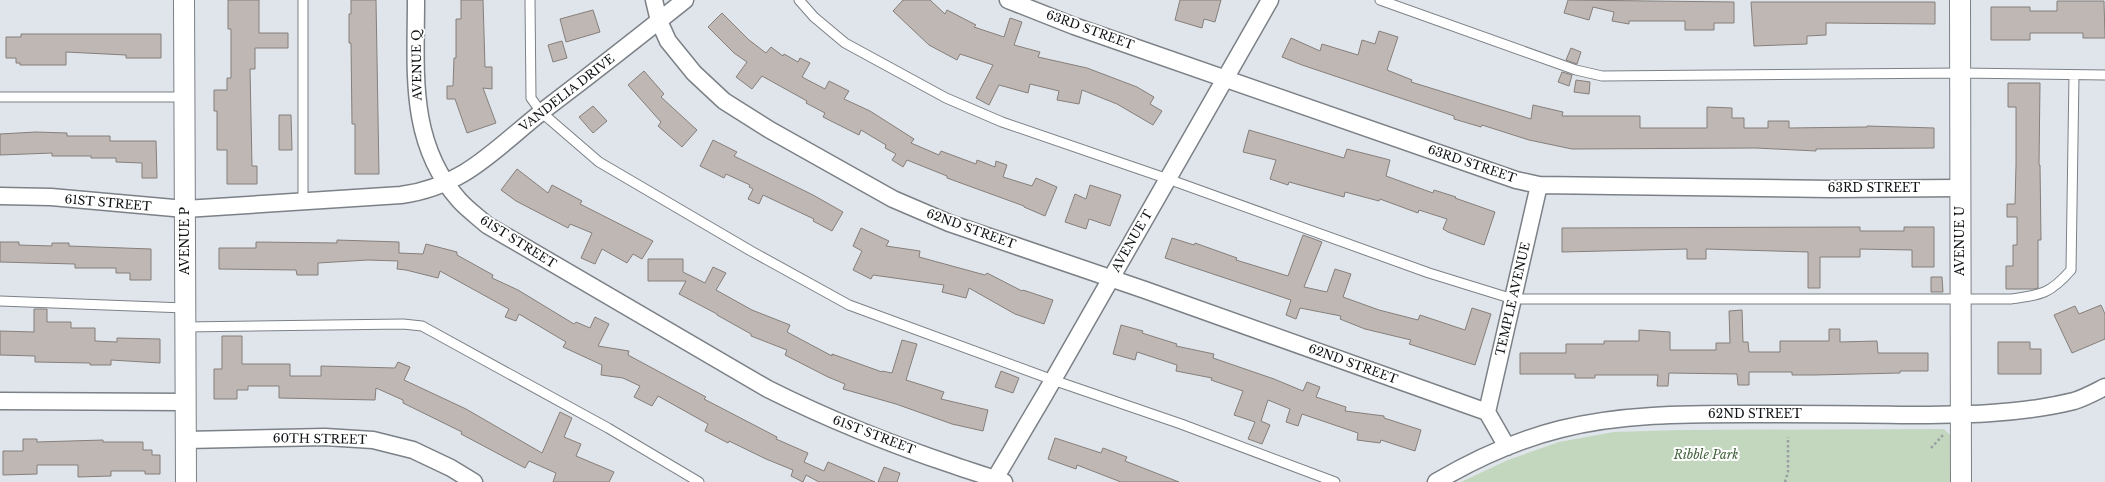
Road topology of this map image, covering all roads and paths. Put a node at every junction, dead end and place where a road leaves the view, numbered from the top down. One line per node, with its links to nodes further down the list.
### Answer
1 (184, 0): 18 (street, AVENUE P)
2 (303, 0): 25 (lane)
3 (416, 0): 21 (street, AVENUE Q)
4 (530, 0): 19 (lane)
5 (654, 0): 12 (street, 62ND STREET)
6 (685, 0): 12 (street, VANDELIA DRIVE)
7 (799, 0): 20 (lane)
8 (1008, 0): 16 (street, 63RD STREET)
9 (1270, 0): 16 (street, AVENUE T)
10 (1380, 0): 13 (lane)
11 (1960, 0): 13 (street, AVENUE U)
12 (659, 21): 19 (street, VANDELIA DRIVE); 27 (street, 62ND STREET)
13 (1960, 73): 14 (lane); 23 (street, AVENUE U)
14 (2074, 75): 15 (lane); 29 (lane)
15 (2105, 75)
16 (1226, 78): 20 (street, AVENUE T); 22 (street, 63RD STREET)
17 (0, 97): 18 (lane)
18 (185, 97): 26 (street, AVENUE P)
19 (541, 112): 21 (street, VANDELIA DRIVE); 32 (lane)
20 (1168, 179): 27 (street, AVENUE T); 28 (lane)
21 (446, 183): 25 (street, 61ST STREET); 43 (street, 61ST STREET)
22 (1539, 185): 23 (street, 63RD STREET); 28 (street, TEMPLE AVENUE)
23 (1960, 188): 29 (street, AVENUE U)
24 (0, 196): 26 (street, 61ST STREET)
25 (303, 201): 26 (street, 61ST STREET)
26 (185, 209): 31 (street, AVENUE P)
27 (1111, 278): 32 (street, AVENUE T); 36 (street, 62ND STREET)
28 (1513, 299): 29 (lane); 36 (street, TEMPLE AVENUE)
29 (1960, 299): 37 (street, AVENUE U)
30 (0, 300): 31 (lane)
31 (185, 317): 35 (street, AVENUE P); 46 (lane)
32 (1053, 380): 43 (street, AVENUE T); 47 (lane)
33 (2105, 387): 37 (street, 62ND STREET)
34 (0, 401): 35 (street)
35 (186, 402): 40 (street, AVENUE P)
36 (1487, 412): 41 (street)
37 (1961, 414): 41 (street, 62ND STREET); 50 (street, AVENUE U)
38 (1946, 433): 42 (path)
39 (1788, 437): 49 (path)
40 (186, 440): 44 (street, AVENUE P); 45 (street, 60TH STREET)
41 (1507, 447): 48 (street)
42 (1931, 448)
43 (997, 481)
44 (186, 482)
45 (474, 482)
46 (699, 482)
47 (1335, 482)
48 (1436, 482)
49 (1785, 482)
50 (1961, 482)

